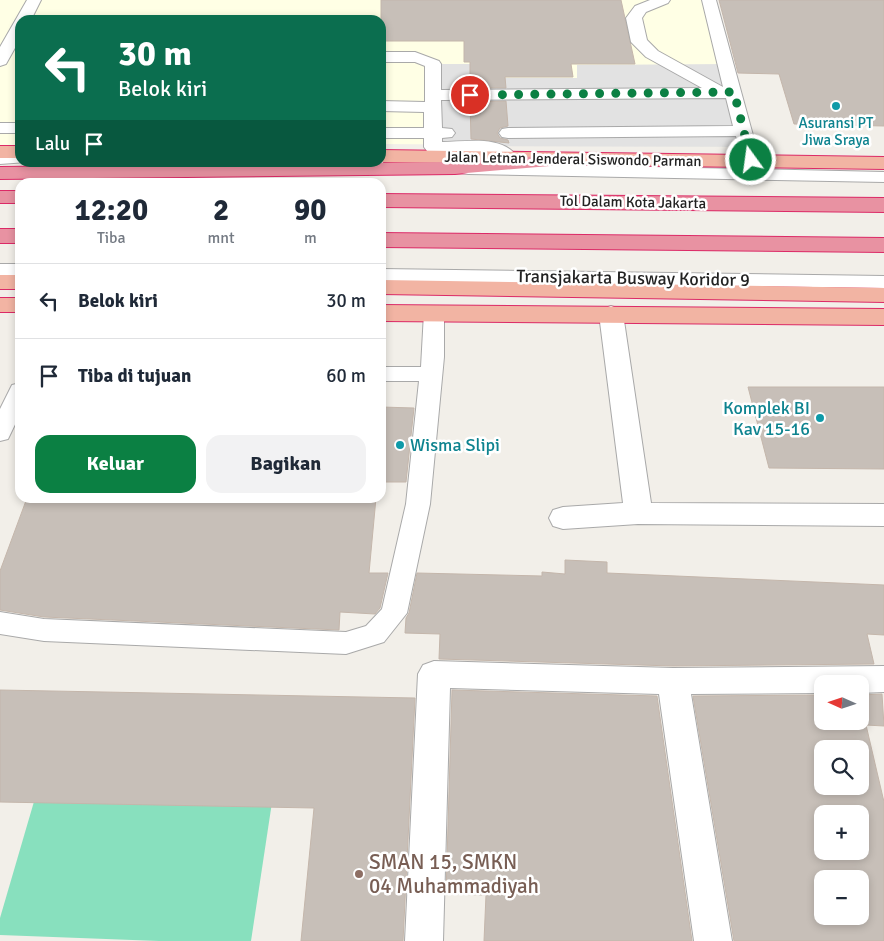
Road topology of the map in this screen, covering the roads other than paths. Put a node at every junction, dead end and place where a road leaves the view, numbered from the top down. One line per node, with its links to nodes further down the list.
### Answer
1 (34, 0): 4 (lane)
2 (664, 0): 8 (lane)
3 (709, 0): 8 (lane)
4 (26, 15)
5 (15, 34): 7 (lane)
6 (386, 57): 9 (lane)
7 (0, 61)
8 (727, 92): 9 (lane); 13 (lane)
9 (432, 101): 10 (lane); 15 (lane)
10 (386, 106)
11 (0, 128): 12 (lane)
12 (15, 128)
13 (744, 131): 17 (lane); 24 (lane)
14 (386, 133): 15 (lane)
15 (431, 133): 16 (lane); 23 (lane)
16 (471, 133)
17 (508, 133)
18 (0, 152): 19 (highway)
19 (15, 152)
20 (386, 156): 23 (highway, Jalan Letnan Jenderal Siswondo Parman)
21 (0, 160): 22 (lane)
22 (15, 160)
23 (510, 160): 25 (highway, Jalan Letnan Jenderal Siswondo Parman)
24 (751, 160): 25 (highway, Jalan Letnan Jenderal Siswondo Parman); 26 (highway, Jalan Letnan Jenderal Siswondo Parman)
25 (556, 161): 28 (highway)
26 (884, 163)
27 (386, 165): 28 (lane)
28 (455, 168): 29 (highway); 30 (lane)
29 (0, 173)
30 (884, 177)
31 (0, 197): 32 (highway)
32 (15, 197)
33 (386, 200): 34 (highway, Tol Dalam Kota Jakarta)
34 (668, 202): 35 (highway, Tol Dalam Kota Jakarta); 39 (highway)
35 (884, 204)
36 (0, 236): 37 (highway)
37 (15, 236)
38 (386, 240): 39 (highway)
39 (676, 243): 40 (highway)
40 (884, 245)
41 (0, 270): 42 (lane)
42 (15, 270)
43 (386, 275): 46 (lane, Transjakarta Busway Koridor 9)
44 (0, 282): 45 (highway)
45 (15, 282)
46 (884, 282)
47 (386, 287): 48 (highway)
48 (884, 295)
49 (0, 305): 50 (highway)
50 (15, 305)
51 (386, 313): 52 (highway)
52 (434, 313): 53 (highway); 56 (lane)
53 (611, 314): 54 (highway); 59 (street)
54 (884, 317)
55 (386, 374): 56 (lane)
56 (431, 374): 62 (lane)
57 (15, 401): 58 (lane)
58 (0, 433)
59 (638, 513): 60 (street); 61 (street)
60 (884, 515)
61 (563, 518)
62 (0, 623)
63 (884, 679): 64 (street)
64 (673, 681): 65 (street); 66 (street)
65 (424, 941)
66 (712, 941)

